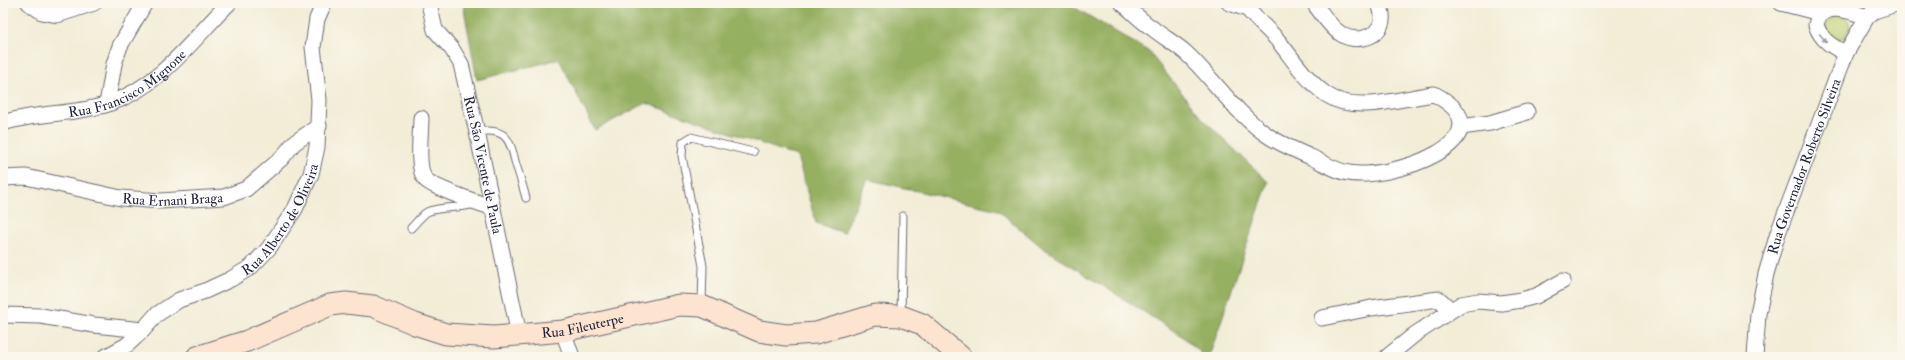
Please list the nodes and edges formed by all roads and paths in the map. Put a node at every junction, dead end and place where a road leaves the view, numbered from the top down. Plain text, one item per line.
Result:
1 (29, 3) edge
2 (94, 3) edge
3 (145, 3) edge
4 (229, 3) edge
5 (324, 3) edge
6 (429, 3) edge
7 (1122, 3) edge
8 (1229, 3) edge
9 (1379, 3) edge
10 (1781, 3) edge
11 (1898, 3) edge
12 (1245, 6) edge
13 (1316, 6) dead end
14 (1820, 13) junction
15 (1867, 18) junction
16 (1846, 53) junction
17 (107, 104) junction
18 (1527, 112) dead end
19 (421, 118) dead end
20 (3, 123) edge
21 (319, 126) junction
22 (1461, 127) junction
23 (477, 132) junction
24 (754, 152) dead end
25 (3, 178) edge
26 (526, 198) dead end
27 (478, 203) junction
28 (493, 208) junction
29 (903, 216) dead end
30 (411, 228) dead end
31 (1563, 281) dead end
32 (702, 306) junction
33 (1451, 310) junction
34 (3, 315) edge
35 (901, 316) junction
36 (1322, 318) dead end
37 (143, 330) junction
38 (563, 331) junction
39 (519, 335) junction
40 (217, 354) edge
41 (105, 357) edge
42 (197, 357) edge
43 (572, 357) edge
44 (960, 357) edge
45 (1386, 357) edge
46 (1755, 357) edge

1 - 2 street
3 - 17 street
4 - 17 street, Rua Francisco Mignone
5 - 21 street, Rua Alberto de Oliveira
6 - 23 street, Rua São Vicente de Paula
7 - 22 street
8 - 12 street
9 - 13 street
10 - 14 street
11 - 15 street, Rua Governador Roberto Silveira
12 - 22 street
14 - 15 street
14 -> 16 street
15 - 16 street, Rua Governador Roberto Silveira
16 - 46 street, Rua Governador Roberto Silveira
17 - 20 street, Rua Francisco Mignone
18 - 22 street
19 - 27 street
21 - 25 street, Rua Ernani Braga
21 - 37 street, Rua Alberto de Oliveira
23 - 26 lane
23 - 28 street, Rua São Vicente de Paula
24 - 32 lane
27 - 28 street
27 - 30 lane
28 - 39 street, Rua São Vicente de Paula
29 - 35 lane
31 - 33 street
32 - 35 main road, Rua Fileuterpe
32 - 38 main road, Rua Fileuterpe
33 - 36 street
33 - 45 street
34 - 37 street
35 - 44 main road, Rua Fileuterpe
37 - 41 street, Rua Alberto de Oliveira
38 - 39 main road, Rua Fileuterpe
38 - 43 street
39 - 40 main road, Rua Fileuterpe
40 - 42 main road, Rua Fileuterpe

